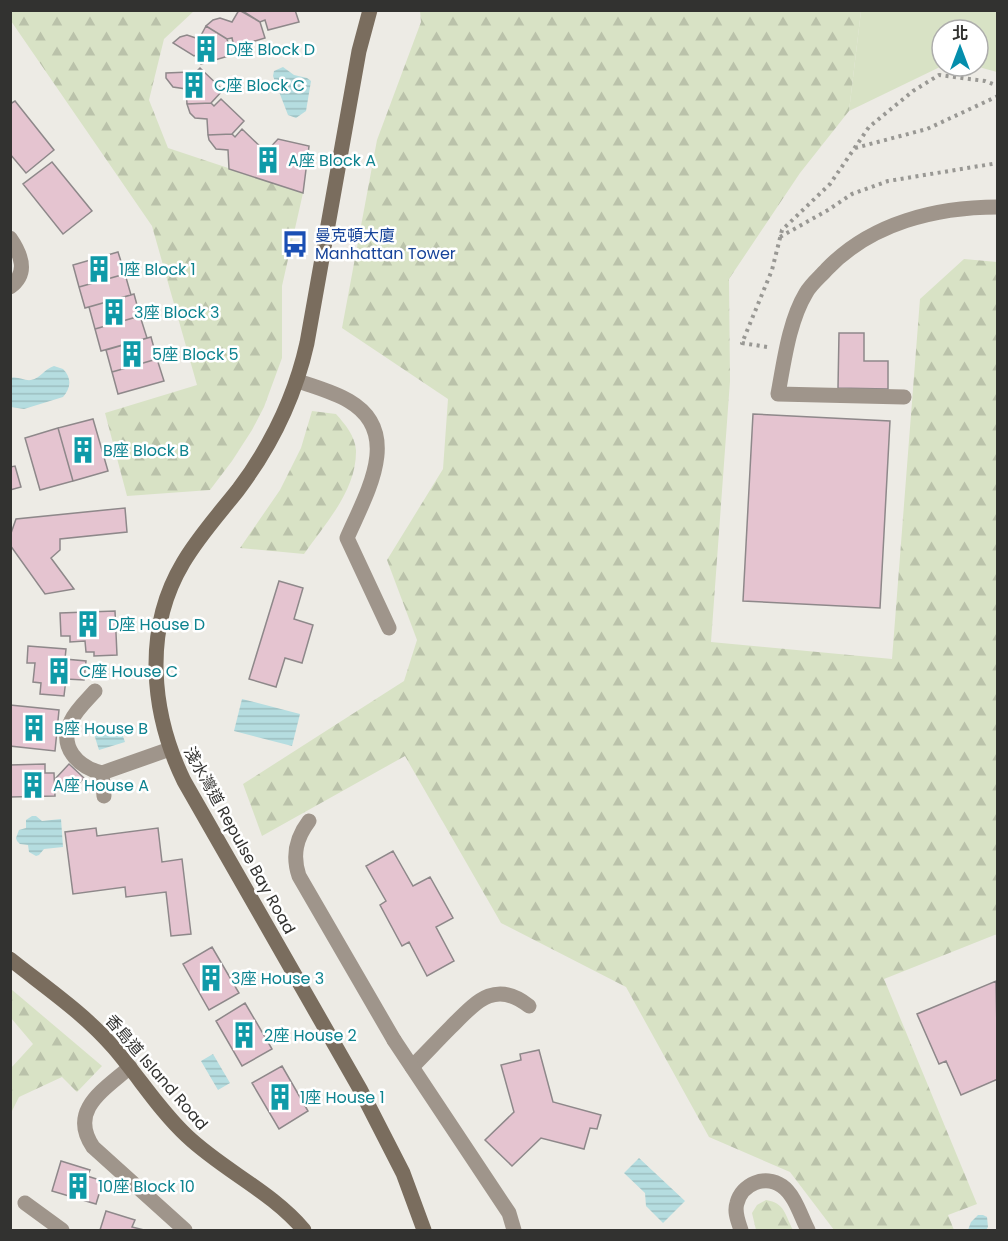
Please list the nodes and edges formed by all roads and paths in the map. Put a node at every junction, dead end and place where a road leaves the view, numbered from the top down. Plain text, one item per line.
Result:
1 (370, 10) edge
2 (998, 86) edge
3 (998, 96) edge
4 (855, 148) junction
5 (998, 163) edge
6 (998, 207) edge
7 (780, 237) junction
8 (10, 238) edge
9 (10, 287) edge
10 (786, 350) junction
11 (298, 381) junction
12 (904, 397) dead end
13 (389, 628) dead end
14 (95, 691) dead end
15 (170, 749) junction
16 (102, 773) junction
17 (104, 796) dead end
18 (309, 821) dead end
19 (10, 959) edge
20 (529, 1006) dead end
21 (130, 1067) junction
22 (412, 1067) junction
23 (25, 1203) dead end
24 (62, 1230) edge
25 (185, 1230) edge
26 (304, 1230) edge
27 (424, 1230) edge
28 (514, 1230) edge
29 (741, 1230) edge
30 (808, 1230) edge

1 - 11 main road, 淺水灣道 Repulse Bay Road
2 - 4 path
3 - 4 path
4 - 7 path
5 - 7 path
6 - 10 street
7 - 10 path
8 - 9 street
10 - 12 street
11 - 13 street
11 - 15 main road, 淺水灣道 Repulse Bay Road
14 - 16 street
15 - 16 street
15 - 27 main road, 淺水灣道 Repulse Bay Road
16 - 17 street
18 - 22 street
19 - 21 main road, 香島道 Island Road
20 - 22 street
21 - 25 street
21 - 26 main road, 香島道 Island Road
22 - 28 street
23 - 24 street
29 - 30 street

